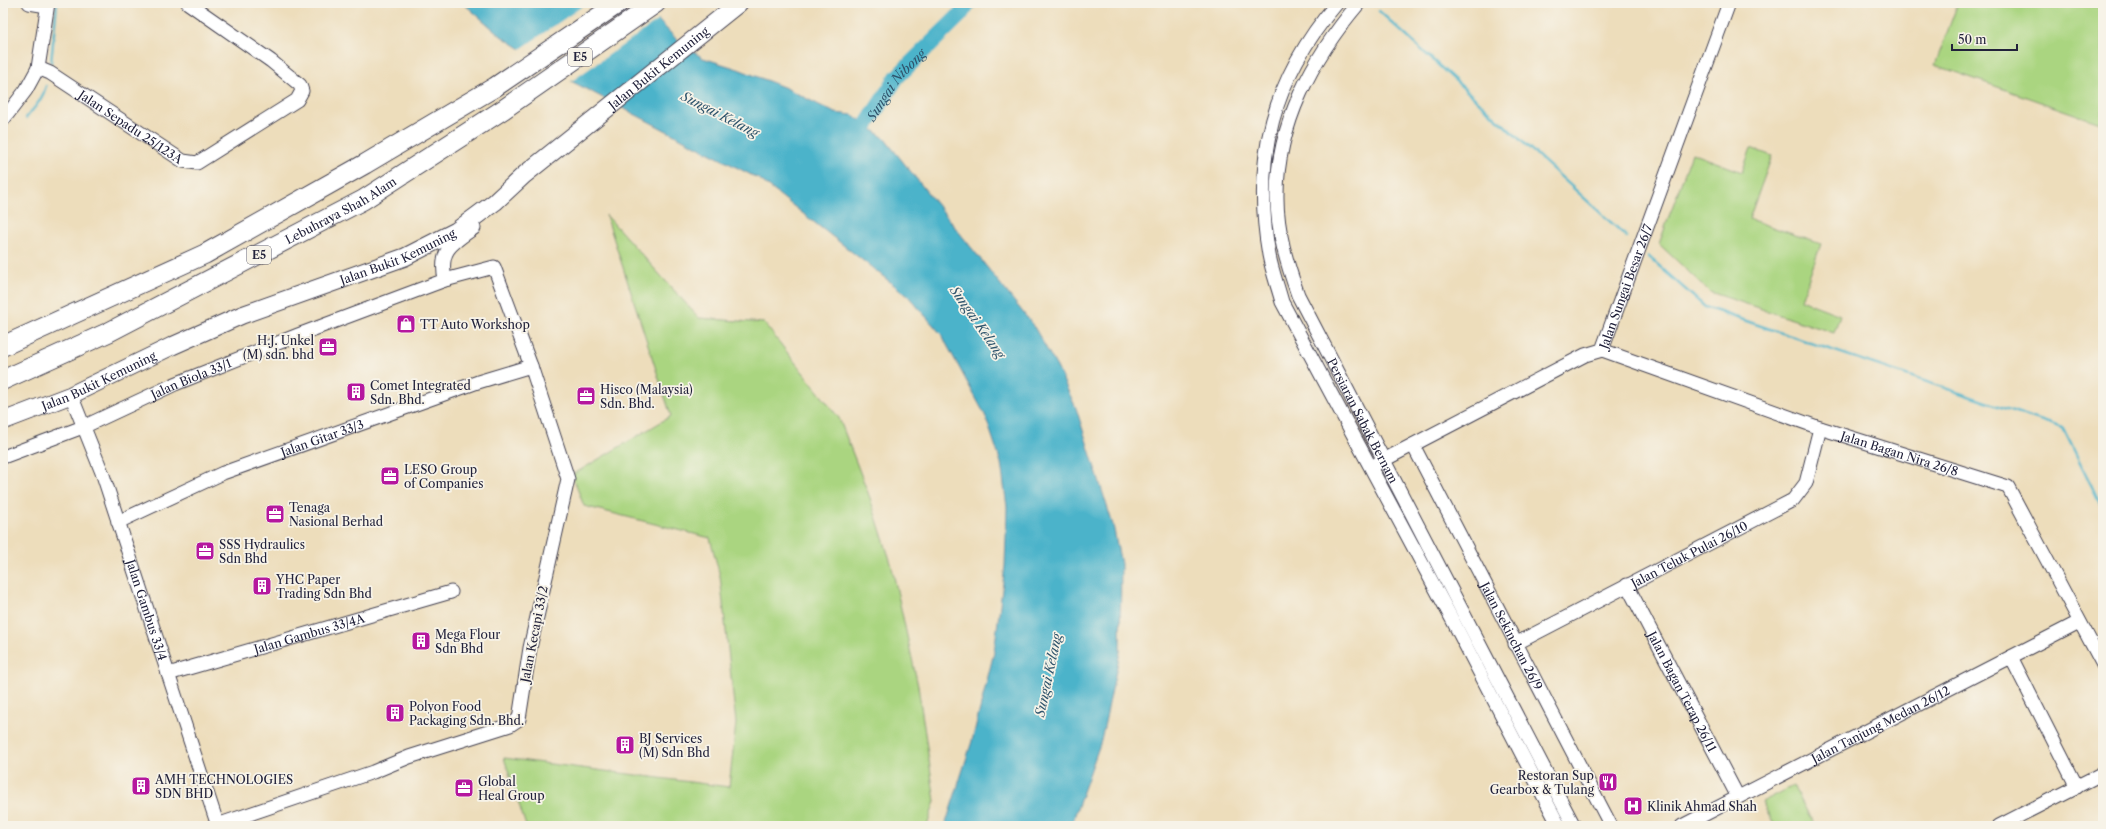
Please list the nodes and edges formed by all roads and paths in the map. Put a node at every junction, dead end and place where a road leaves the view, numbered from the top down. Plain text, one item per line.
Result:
1 (29, 3) edge
2 (188, 3) edge
3 (619, 3) edge
4 (656, 3) edge
5 (739, 3) edge
6 (1337, 3) edge
7 (1359, 3) edge
8 (1729, 3) edge
9 (48, 4) edge
10 (38, 68) junction
11 (3, 120) edge
12 (495, 202) junction
13 (494, 267) joint
14 (445, 280) junction
15 (3, 346) edge
16 (1602, 350) junction
17 (531, 366) junction
18 (3, 380) edge
19 (71, 395) junction
20 (3, 422) edge
21 (83, 427) junction
22 (1820, 428) junction
23 (1414, 445) junction
24 (3, 456) edge
25 (1385, 460) junction
26 (1371, 466) junction
27 (118, 522) junction
28 (1627, 586) junction
29 (451, 592) dead end
30 (2080, 622) junction
31 (1515, 644) junction
32 (2011, 658) junction
33 (2103, 665) edge
34 (168, 674) junction
35 (2103, 773) edge
36 (2076, 787) junction
37 (1738, 797) junction
38 (218, 825) edge
39 (1559, 826) edge
40 (1574, 826) edge
41 (1611, 826) edge
42 (1682, 826) edge
43 (2000, 826) edge

1 - 9 street
2 - 10 street, Jalan Sepadu 25/123A
3 - 15 highway, E5
4 - 18 highway, Lebuhraya Shah Alam / E5
5 - 12 main road, Jalan Bukit Kemuning
6 - 26 street, Persiaran Sabak Bernam
7 - 25 street, Persiaran Sabak Bernam
8 - 16 street, Jalan Sungai Besar 26/7
9 - 10 street
10 - 11 street
12 - 14 street
12 - 19 main road, Jalan Bukit Kemuning
13 - 14 street, Jalan Biola 33/1
13 - 17 street, Jalan Kecapi 33/2
14 - 21 street, Jalan Biola 33/1
16 - 22 street, Jalan Bagan Nira 26/8
16 - 23 street, Jalan Sungai Besar 26/7
17 - 27 street, Jalan Gitar 33/3
17 - 38 street, Jalan Kecapi 33/2
19 - 20 main road, Jalan Bukit Kemuning
19 - 21 street, Jalan Gambus 33/4
21 - 24 street, Jalan Biola 33/1
21 - 27 street, Jalan Gambus 33/4
22 - 28 street, Jalan Teluk Pulai 26/10
22 - 30 street, Jalan Bagan Nira 26/8
23 - 25 street, Jalan Sungai Besar 26/7
23 - 31 street, Jalan Sekinchan 26/9
25 - 26 street, Jalan Sungai Besar 26/7
25 - 40 street, Persiaran Sabak Bernam
26 - 39 street, Persiaran Sabak Bernam
27 - 34 street, Jalan Gambus 33/4
28 - 31 street, Jalan Teluk Pulai 26/10
28 - 37 street, Jalan Bagan Terap 26/11
29 - 34 street, Jalan Gambus 33/4A
30 - 32 street, Jalan Tanjung Medan 26/12
30 - 33 street, Jalan Bagan Nira 26/8
31 - 41 street, Jalan Sekinchan 26/9
32 - 36 street
32 - 37 street, Jalan Tanjung Medan 26/12
34 - 38 street, Jalan Gambus 33/4
35 - 36 street
36 - 43 street
37 - 42 street, Jalan Tanjung Medan 26/12

